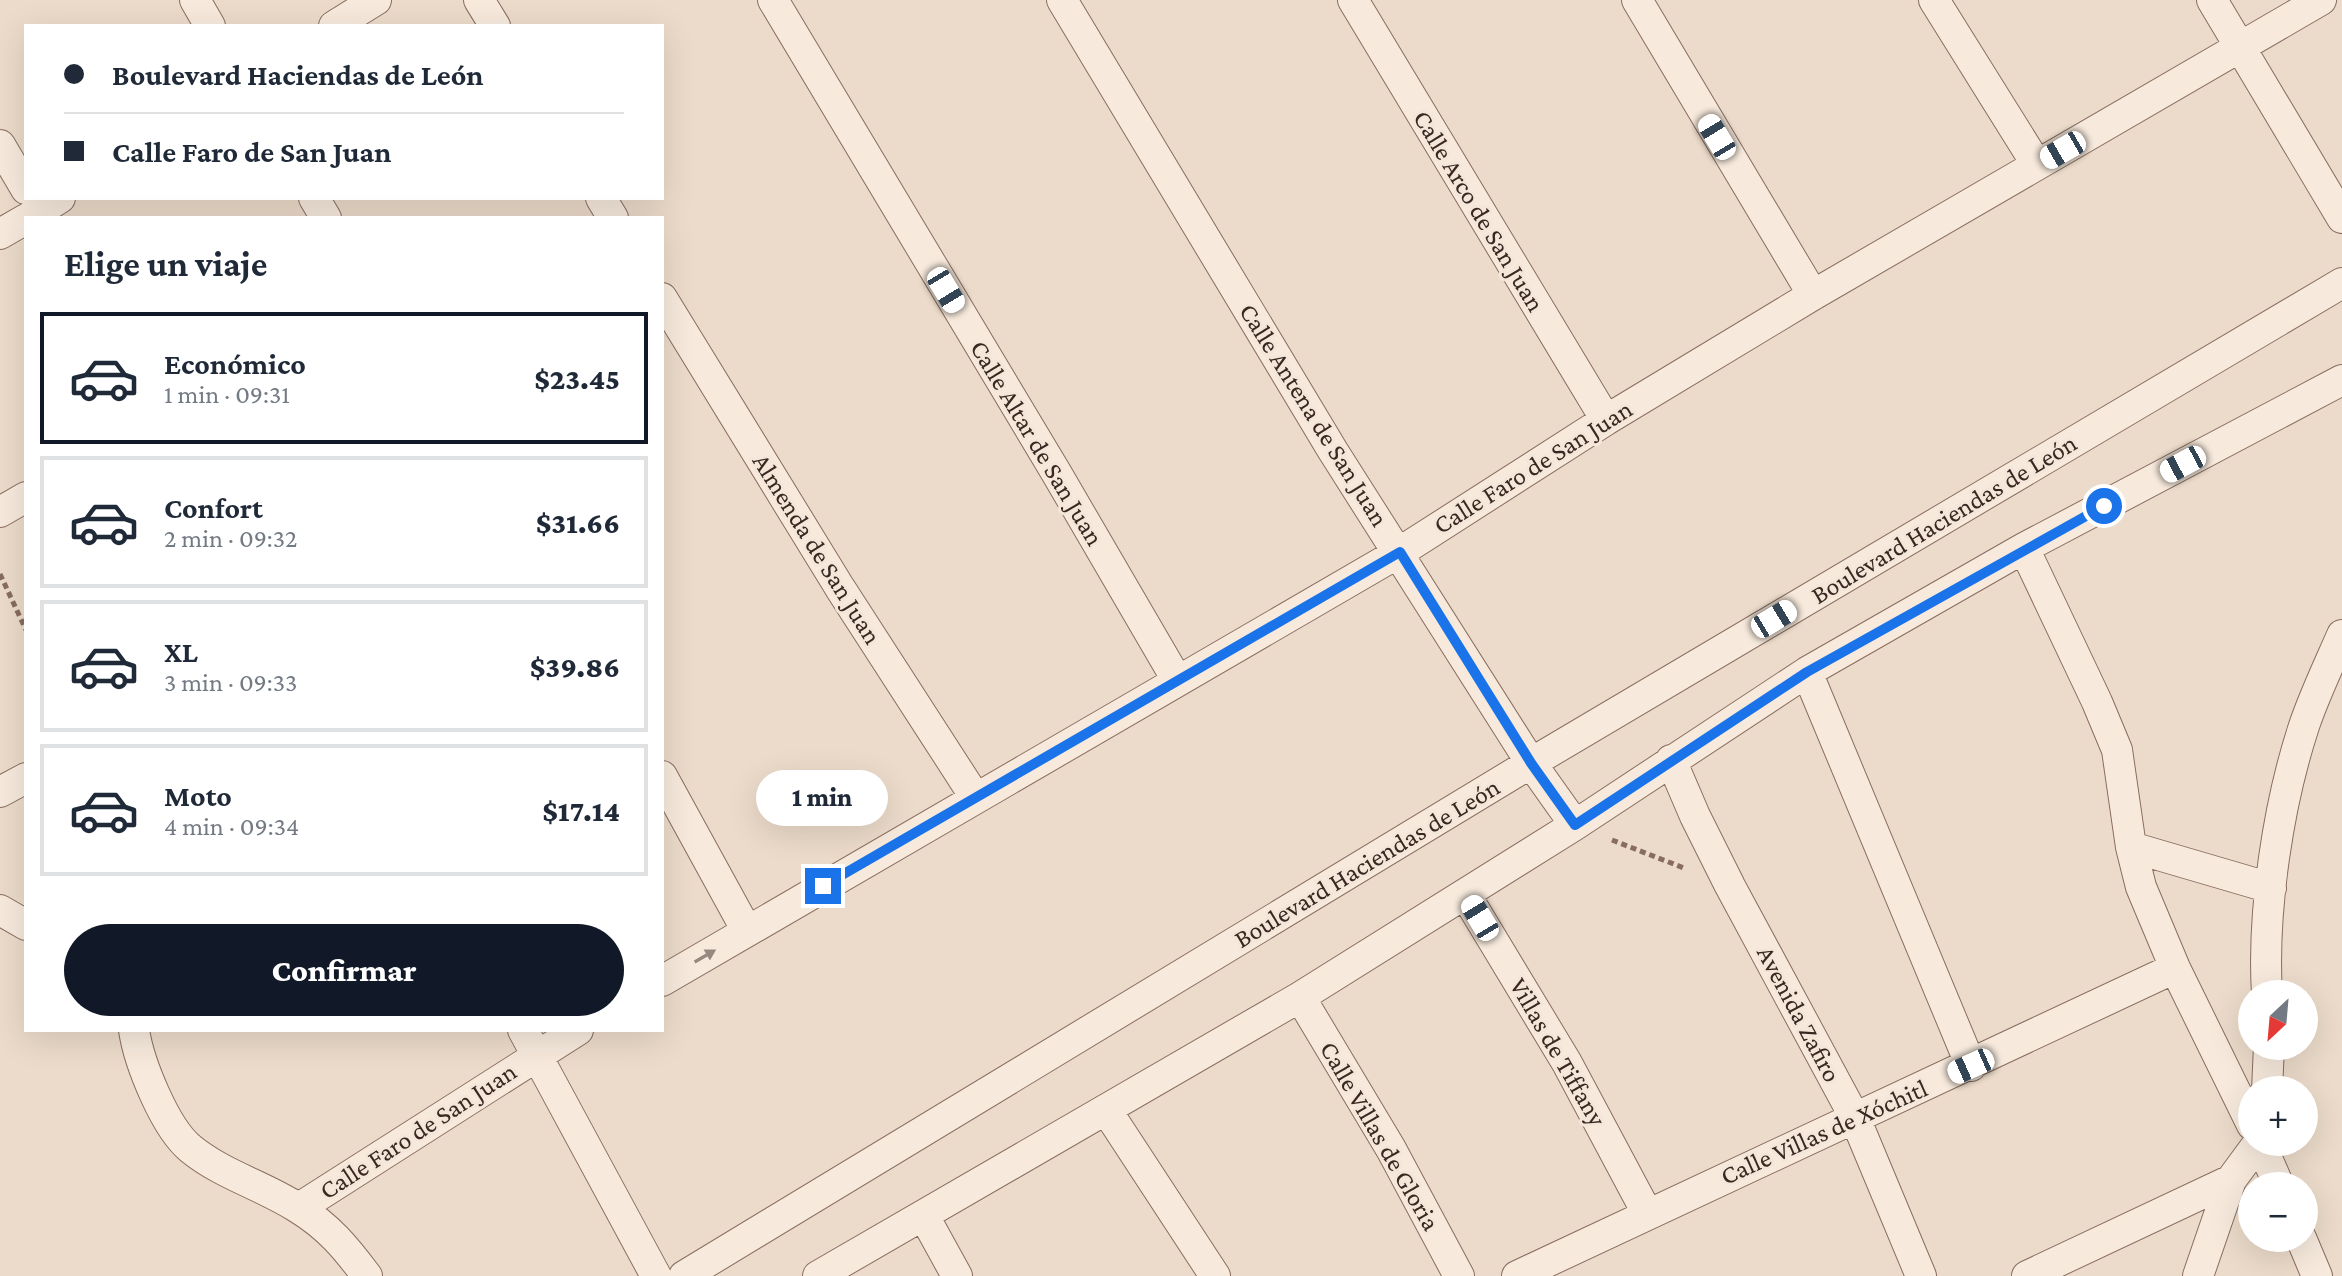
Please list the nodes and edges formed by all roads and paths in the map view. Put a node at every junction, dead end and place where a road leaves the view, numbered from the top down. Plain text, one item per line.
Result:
1 (195, 0) edge
2 (376, 0) edge
3 (479, 0) edge
4 (773, 0) edge
5 (1062, 0) edge
6 (1353, 0) edge
7 (1637, 0) edge
8 (1934, 0) edge
9 (2212, 0) edge
10 (2321, 0) edge
11 (209, 24) edge
12 (337, 24) edge
13 (494, 24) edge
14 (2239, 46) junction
15 (0, 145) edge
16 (2037, 165) junction
17 (24, 186) edge
18 (36, 207) edge
19 (2342, 218) edge
20 (0, 234) edge
21 (2342, 283) edge
22 (1813, 295) junction
23 (664, 301) edge
24 (2342, 380) edge
25 (1606, 420) junction
26 (24, 498) edge
27 (0, 512) edge
28 (2024, 548) junction
29 (1400, 552) junction
30 (0, 574) edge
31 (24, 626) edge
32 (2342, 635) edge
33 (1807, 672) junction
34 (1177, 680) junction
35 (1671, 760) junction
36 (1531, 763) junction
37 (24, 779) edge
38 (664, 780) edge
39 (0, 792) edge
40 (975, 797) junction
41 (1575, 825) junction
42 (2131, 847) junction
43 (1730, 886) junction
44 (2271, 888) junction
45 (1465, 894) junction
46 (0, 910) edge
47 (24, 924) edge
48 (747, 931) junction
49 (2175, 968) junction
50 (664, 980) edge
51 (2266, 980) edge
52 (1300, 997) junction
53 (134, 1032) edge
54 (570, 1032) edge
55 (530, 1042) edge
56 (1971, 1066) junction
57 (2238, 1096) edge
58 (1107, 1111) junction
59 (1855, 1118) junction
60 (2249, 1156) edge
61 (2231, 1180) junction
62 (299, 1208) junction
63 (1647, 1213) junction
64 (924, 1216) junction
65 (2307, 1252) edge
66 (367, 1276) edge
67 (656, 1276) edge
68 (684, 1276) edge
69 (818, 1276) edge
70 (957, 1276) edge
71 (1215, 1276) edge
72 (1459, 1276) edge
73 (1517, 1276) edge
74 (1921, 1276) edge
75 (2027, 1276) edge
76 (2198, 1276) edge
77 (2317, 1276) edge

1 - 11 street
2 - 12 street
3 - 13 street
4 - 34 street, Calle Altar de San Juan
5 - 29 street, Calle Antena de San Juan
6 - 25 street, Calle Arco de San Juan
7 - 22 street
8 - 16 street
9 - 14 street
10 - 14 street, Calle Faro de San Juan
14 - 16 street, Calle Faro de San Juan
14 - 19 street
15 - 17 street
16 - 22 street, Calle Faro de San Juan
18 - 20 street
21 - 36 street, Boulevard Haciendas de León
22 - 25 street, Calle Faro de San Juan
23 - 40 street, Almenda de San Juan
24 - 28 street
25 - 29 street, Calle Faro de San Juan
26 - 27 street
28 - 33 street
28 - 42 street
29 - 34 street, Calle Faro de San Juan
29 - 36 street, Calle Antena de San Juan
30 - 31 path
32 - 44 street
33 - 35 street
33 - 56 street
34 - 40 street, Calle Faro de San Juan
35 - 41 street
35 - 43 street, Avenida Zafiro
36 - 41 street, Calle Antena de San Juan
36 - 68 street, Boulevard Haciendas de León
37 - 39 street
38 - 48 street
40 - 48 street, Calle Faro de San Juan
41 - 43 path
41 - 45 street
42 - 44 street
42 - 49 street
43 - 59 street, Avenida Zafiro
44 - 51 street
45 - 52 street
45 - 63 street, Villas de Tiffany
46 - 47 street
50 -> 48 street, Calle Faro de San Juan
49 - 56 street, Calle Villas de Xóchitl
49 - 57 street
52 - 58 street
52 - 72 street, Calle Villas de Gloria
53 - 62 street
54 - 55 street, Calle Faro de San Juan
55 - 62 street, Calle Faro de San Juan
55 - 67 street
56 - 59 street, Calle Villas de Xóchitl
58 - 64 street
58 - 71 street
59 - 63 street, Calle Villas de Xóchitl
59 - 74 street, Avenida Zafiro
60 - 61 street
61 - 75 street
61 - 76 street
62 - 66 street
63 - 73 street, Calle Villas de Xóchitl
64 - 69 street
64 - 70 street
65 - 77 street

